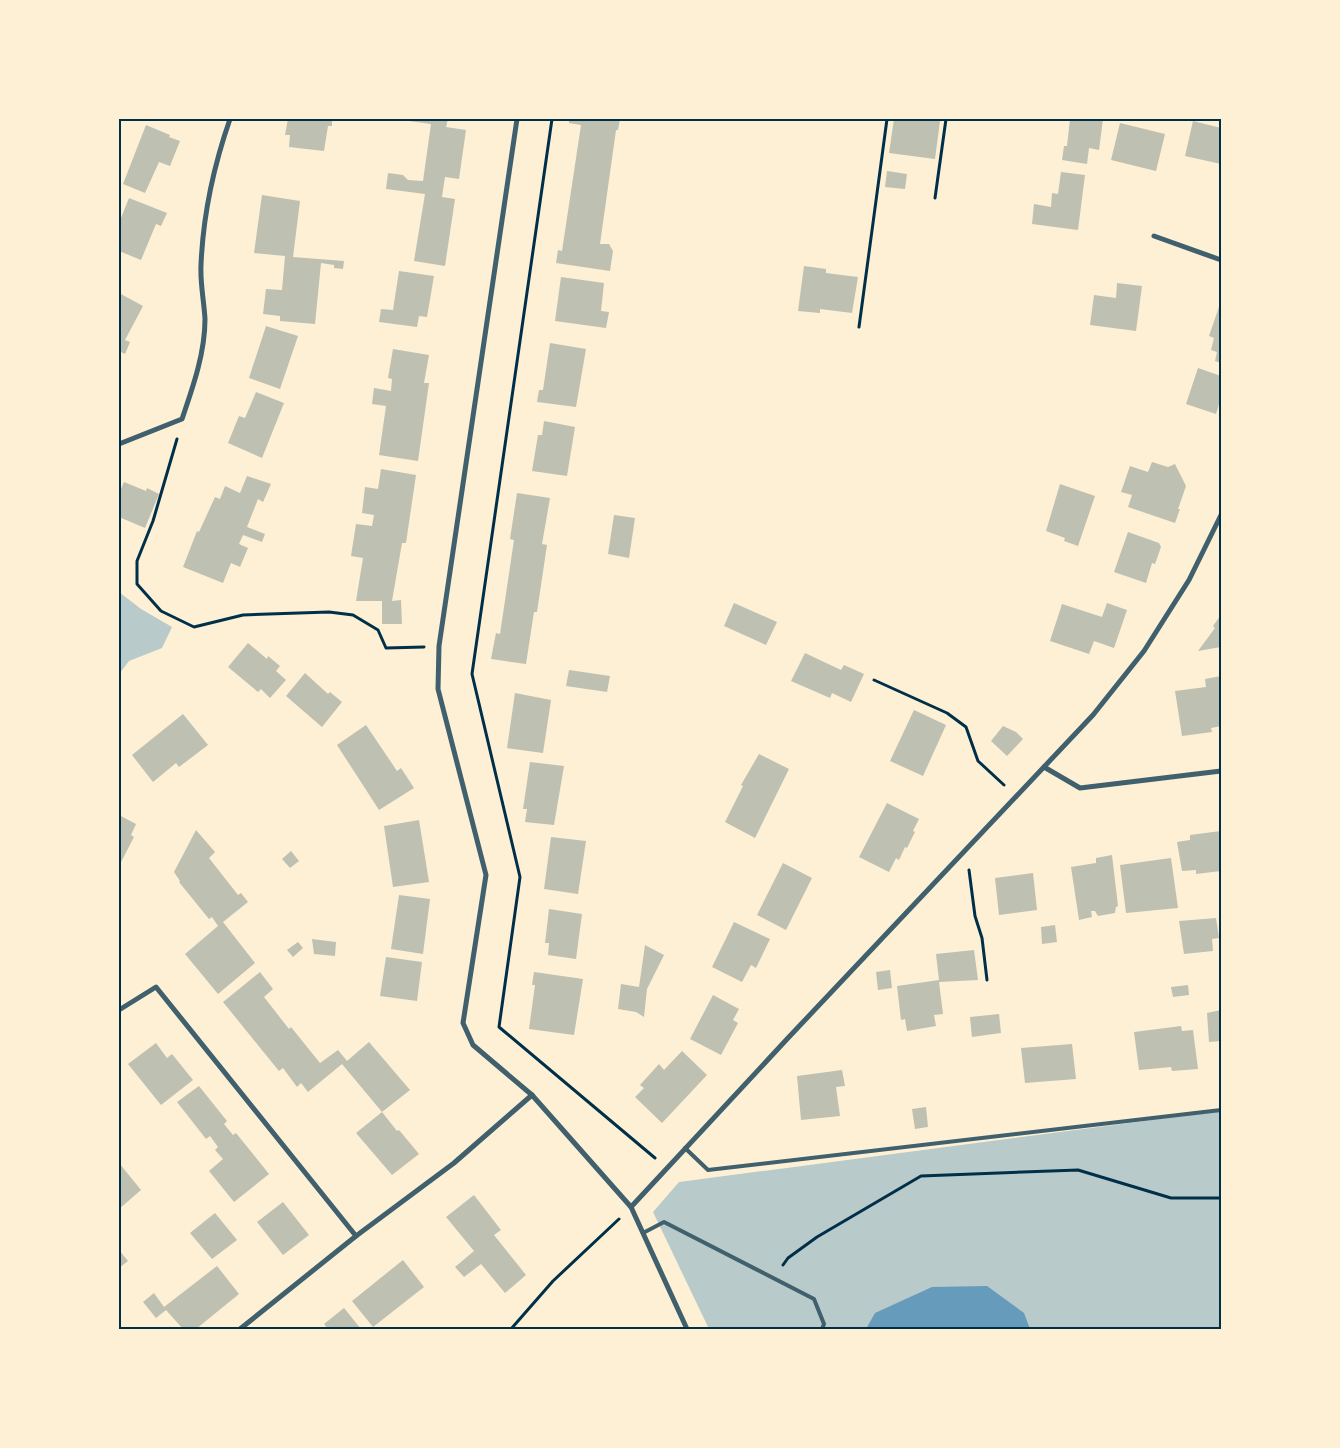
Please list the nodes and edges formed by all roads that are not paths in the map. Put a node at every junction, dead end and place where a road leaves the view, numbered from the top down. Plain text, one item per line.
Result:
1 (230, 119) edge
2 (517, 119) edge
3 (1154, 236) dead end
4 (1221, 260) edge
5 (119, 444) edge
6 (1221, 515) edge
7 (1044, 767) junction
8 (1221, 771) edge
9 (119, 1010) edge
10 (532, 1095) junction
11 (1221, 1110) edge
12 (685, 1148) junction
13 (631, 1207) junction
14 (643, 1233) junction
15 (356, 1236) junction
16 (240, 1329) edge
17 (688, 1329) edge
18 (822, 1329) edge

1 - 5 street
2 - 10 street
3 - 4 street
6 - 7 street
7 - 8 street
7 - 12 street
9 - 15 street
10 - 13 street
10 - 15 street
11 - 12 lane
12 - 13 street
13 - 14 street
14 - 17 street
14 - 18 lane
15 - 16 street

